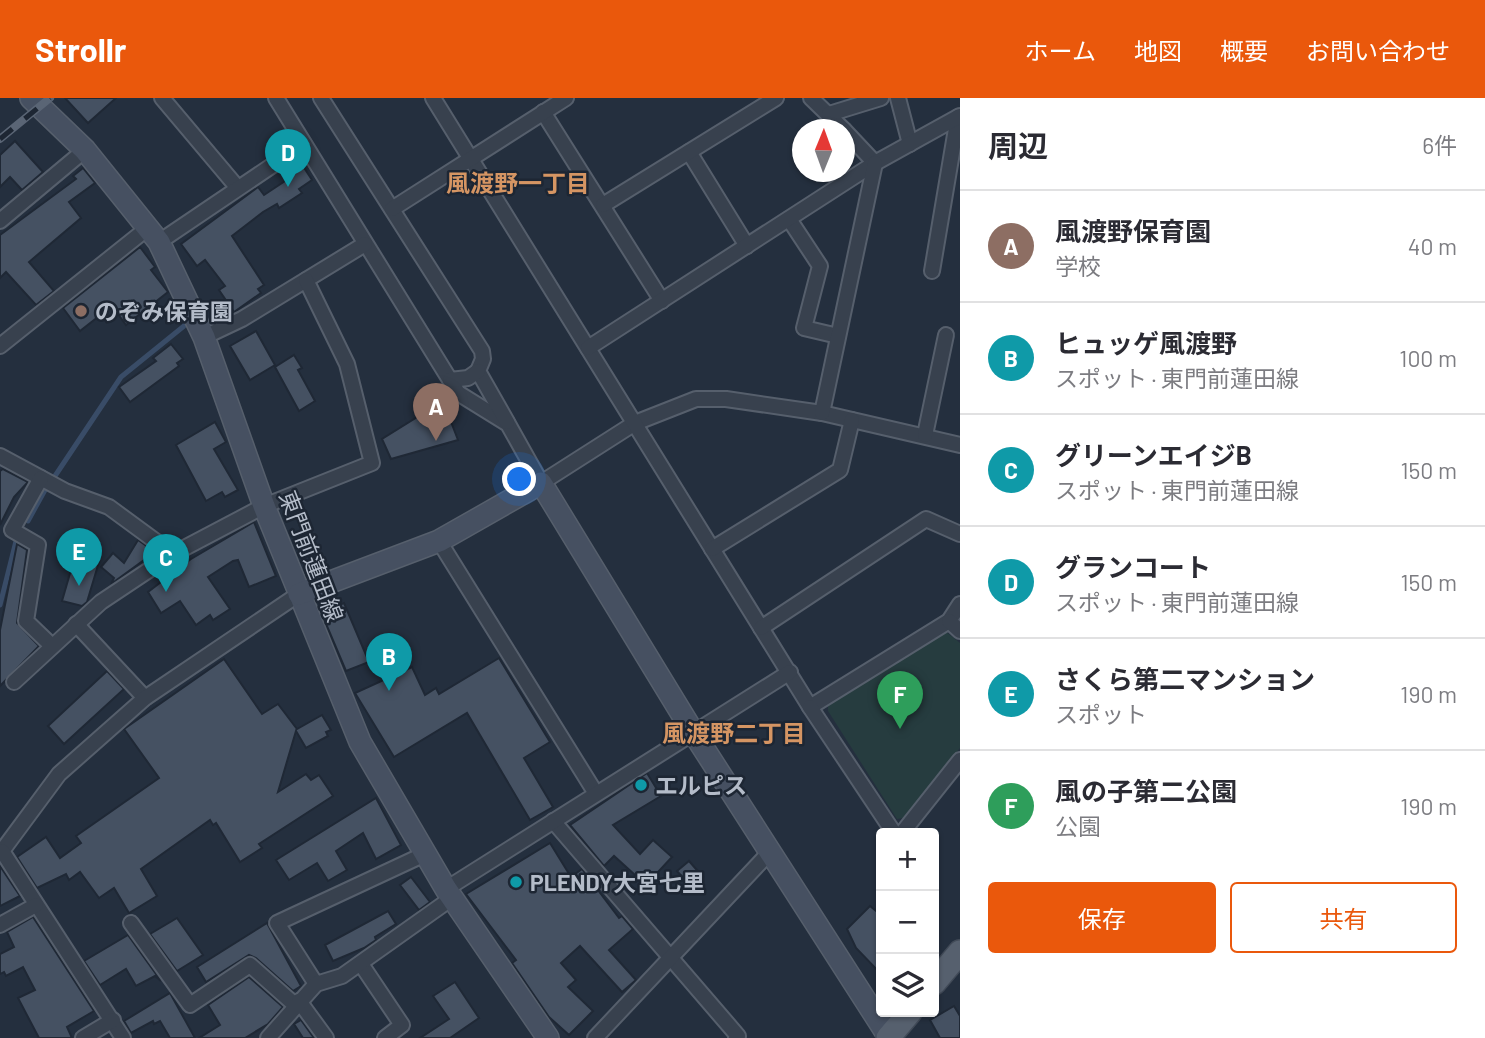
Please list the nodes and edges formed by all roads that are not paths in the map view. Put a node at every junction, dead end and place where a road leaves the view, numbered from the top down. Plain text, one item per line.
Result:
1 (32, 98) edge
2 (162, 98) edge
3 (276, 98) edge
4 (321, 98) edge
5 (433, 98) edge
6 (566, 98) edge
7 (776, 98) edge
8 (811, 98) edge
9 (881, 98) edge
10 (898, 98) edge
11 (543, 112) junction
12 (829, 114) junction
13 (959, 117) edge
14 (834, 119) edge
15 (855, 142) edge
16 (304, 144) junction
17 (910, 144) junction
18 (85, 150) junction
19 (690, 152) junction
20 (471, 159) junction
21 (875, 163) junction
22 (237, 187) junction
23 (603, 205) junction
24 (392, 209) junction
25 (789, 219) junction
26 (0, 221) edge
27 (154, 234) junction
28 (365, 244) junction
29 (747, 246) junction
30 (932, 271) dead end
31 (306, 280) junction
32 (662, 301) junction
33 (946, 335) dead end
34 (838, 336) junction
35 (204, 337) junction
36 (0, 346) edge
37 (587, 348) junction
38 (478, 371) junction
39 (450, 380) junction
40 (821, 413) junction
41 (852, 419) junction
42 (635, 423) junction
43 (508, 424) junction
44 (925, 435) junction
45 (960, 445) edge
46 (0, 456) edge
47 (41, 478) junction
48 (541, 483) junction
49 (264, 506) junction
50 (960, 534) edge
51 (439, 541) junction
52 (712, 548) junction
53 (173, 554) junction
54 (299, 593) junction
55 (960, 604) edge
56 (76, 624) junction
57 (955, 626) edge
58 (761, 628) junction
59 (52, 646) junction
60 (790, 672) junction
61 (14, 682) dead end
62 (145, 698) junction
63 (810, 707) junction
64 (694, 732) junction
65 (960, 761) edge
66 (595, 792) junction
67 (553, 821) junction
68 (891, 828) edge
69 (906, 828) edge
70 (1, 851) edge
71 (769, 853) junction
72 (425, 854) junction
73 (449, 893) junction
74 (36, 905) junction
75 (131, 923) dead end
76 (0, 925) edge
77 (960, 951) edge
78 (670, 956) junction
79 (360, 964) junction
80 (939, 977) edge
81 (316, 984) junction
82 (297, 1003) junction
83 (906, 1017) edge
84 (113, 1020) junction
85 (889, 1037) edge
86 (83, 1038) edge
87 (123, 1038) edge
88 (268, 1038) edge
89 (327, 1038) edge
90 (384, 1038) edge
91 (548, 1038) edge
92 (595, 1038) edge
93 (736, 1038) edge

1 - 18 main road, 東門前蓮田線
2 - 22 street
3 - 16 street
4 - 24 street
5 - 20 street
6 - 11 street
7 - 19 street
8 - 12 street
9 - 12 street
10 - 17 street
11 - 20 street
11 - 23 street
12 - 14 street
13 - 17 street
13 - 30 street
15 - 21 street
16 - 22 street
16 - 28 street
17 - 21 street
18 - 26 street
18 - 27 main road, 東門前蓮田線
19 - 23 street
19 - 29 street
20 - 24 street
20 - 37 street
21 - 25 street
21 - 34 street
22 - 27 street
23 - 32 street
24 - 38 street
25 - 29 street
25 - 34 street
27 - 35 main road, 東門前蓮田線
27 - 36 street
28 - 31 street
28 - 39 street
29 - 32 street
31 - 35 street
31 - 49 street
32 - 37 street
33 - 44 street
34 - 40 street
35 - 49 main road, 東門前蓮田線
37 - 42 street
38 - 39 street
38 - 43 street
39 - 43 street
40 - 41 street
40 - 42 street
41 - 44 street
41 - 52 street
42 - 48 street
42 - 52 street
43 - 48 street
44 - 45 street
46 - 47 street
47 - 53 street
47 - 59 street
48 - 51 main road
48 - 64 main road
49 - 53 street
49 - 54 main road, 東門前蓮田線
50 - 58 street
51 - 54 main road
51 - 66 street
52 - 58 street
53 - 56 street
54 - 62 street
54 - 72 main road, 東門前蓮田線
55 - 57 street
56 - 59 street
56 - 62 street
57 - 63 street
58 - 60 street
59 - 61 street
60 - 63 street
60 - 64 street
62 - 70 street
63 - 68 street
64 - 66 street
64 - 71 main road
65 - 69 street
66 - 67 street
67 - 73 street
67 - 78 street
70 - 74 street
71 - 78 street
71 - 85 main road
72 - 73 main road, 東門前蓮田線
72 - 81 street
73 - 79 street
73 - 91 main road, 東門前蓮田線
74 - 76 street
74 - 84 street
75 - 82 street
77 - 80 main road
78 - 92 street
78 - 93 street
79 - 81 street
79 - 90 street
81 - 82 street
82 - 88 street
82 - 89 street
83 - 85 main road
84 - 86 street
84 - 87 street

